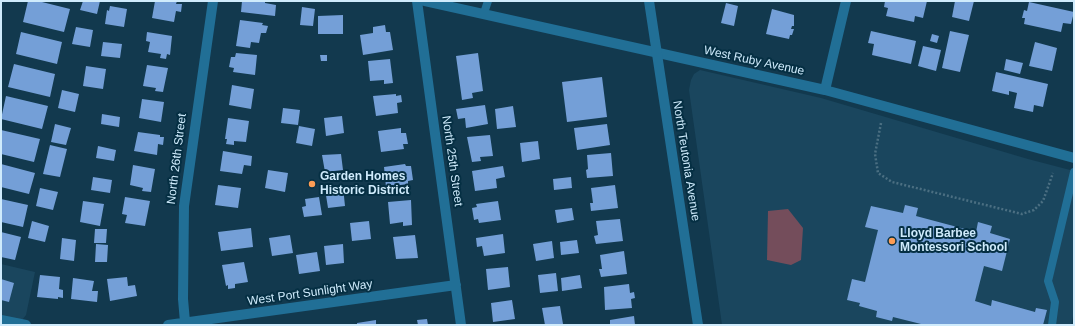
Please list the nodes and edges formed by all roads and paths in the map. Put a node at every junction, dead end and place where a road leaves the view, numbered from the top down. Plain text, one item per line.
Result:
1 (213, 1) edge
2 (418, 1) edge
3 (425, 1) edge
4 (488, 1) edge
5 (649, 1) edge
6 (846, 1) edge
7 (484, 13) junction
8 (656, 52) junction
9 (825, 90) junction
10 (881, 123) dead end
11 (1074, 158) edge
12 (1074, 172) edge
13 (1053, 173) dead end
14 (456, 285) junction
15 (1, 320) edge
16 (250, 320) edge
17 (185, 322) junction
18 (21, 325) edge
19 (168, 325) edge
20 (461, 325) edge
21 (698, 325) edge
22 (1052, 325) edge

1 - 17 street, North 26th Street
2 - 14 street, North 25th Street
3 - 7 street, West Ruby Avenue
4 - 7 lane
5 - 8 street, North Teutonia Avenue
6 - 9 street
7 - 8 street, West Ruby Avenue
8 - 9 street, West Ruby Avenue
8 - 21 street, North Teutonia Avenue
9 - 11 street, West Ruby Avenue
10 - 13 path
12 - 22 lane
14 - 16 street, West Port Sunlight Way
14 - 20 street, North 25th Street
15 - 18 street
16 - 17 street, West Port Sunlight Way
17 - 19 street, West Port Sunlight Way

